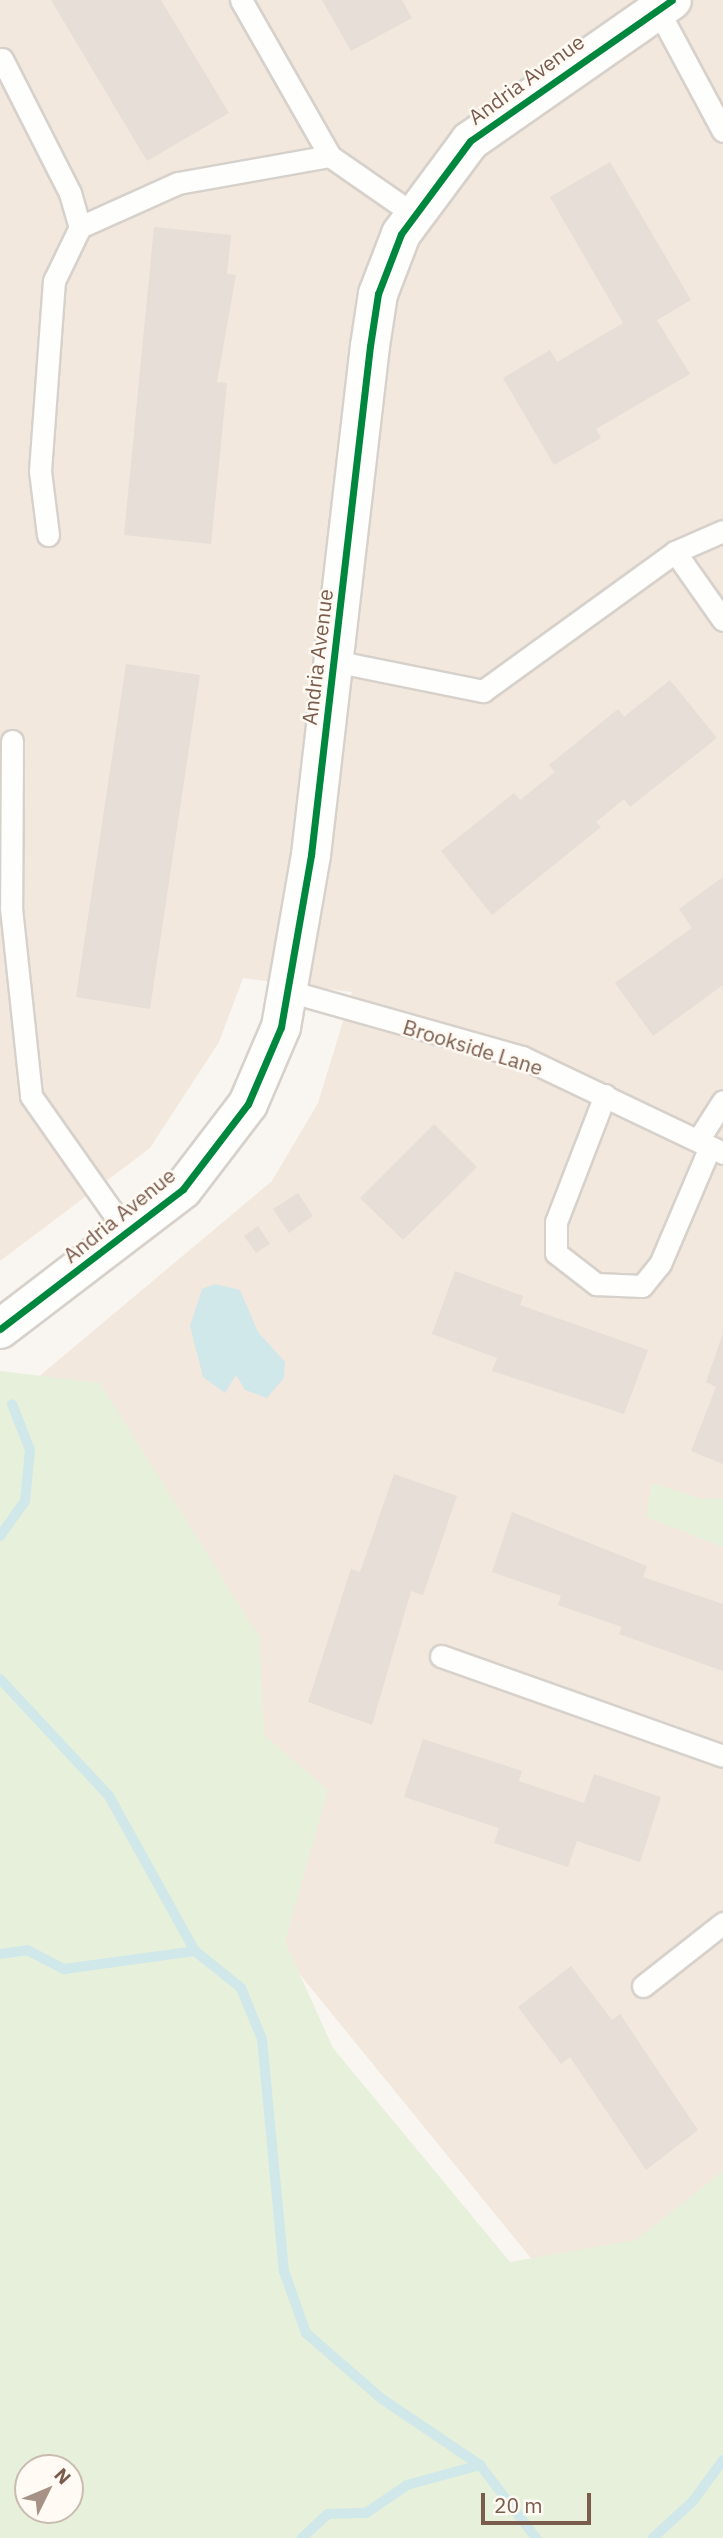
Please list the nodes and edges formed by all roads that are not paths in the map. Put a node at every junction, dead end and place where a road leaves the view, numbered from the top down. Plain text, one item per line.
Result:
1 (241, 0) edge
2 (665, 5) edge
3 (2, 59) edge
4 (723, 131) edge
5 (330, 156) junction
6 (412, 213) junction
7 (80, 227) junction
8 (723, 531) edge
9 (48, 535) dead end
10 (674, 552) junction
11 (723, 620) edge
12 (334, 661) junction
13 (12, 741) dead end
14 (292, 992) junction
15 (605, 1095) junction
16 (723, 1101) edge
17 (710, 1147) edge
18 (128, 1234) junction
19 (0, 1329) edge
20 (440, 1656) dead end
21 (723, 1756) edge
22 (723, 1923) edge
23 (643, 1986) dead end

1 - 5 lane
2 - 4 lane
2 - 6 street, Andria Avenue
3 - 7 lane
5 - 6 lane
5 - 7 lane
6 - 12 street, Andria Avenue
7 - 9 lane
8 - 10 lane
10 - 11 lane
10 - 12 lane
12 - 14 street, Andria Avenue
13 - 18 lane
14 - 15 lane, Brookside Lane
14 - 18 street, Andria Avenue
15 - 17 lane, Brookside Lane
15 - 17 lane
16 - 17 lane
18 - 19 street, Andria Avenue
20 - 21 lane
22 - 23 lane

